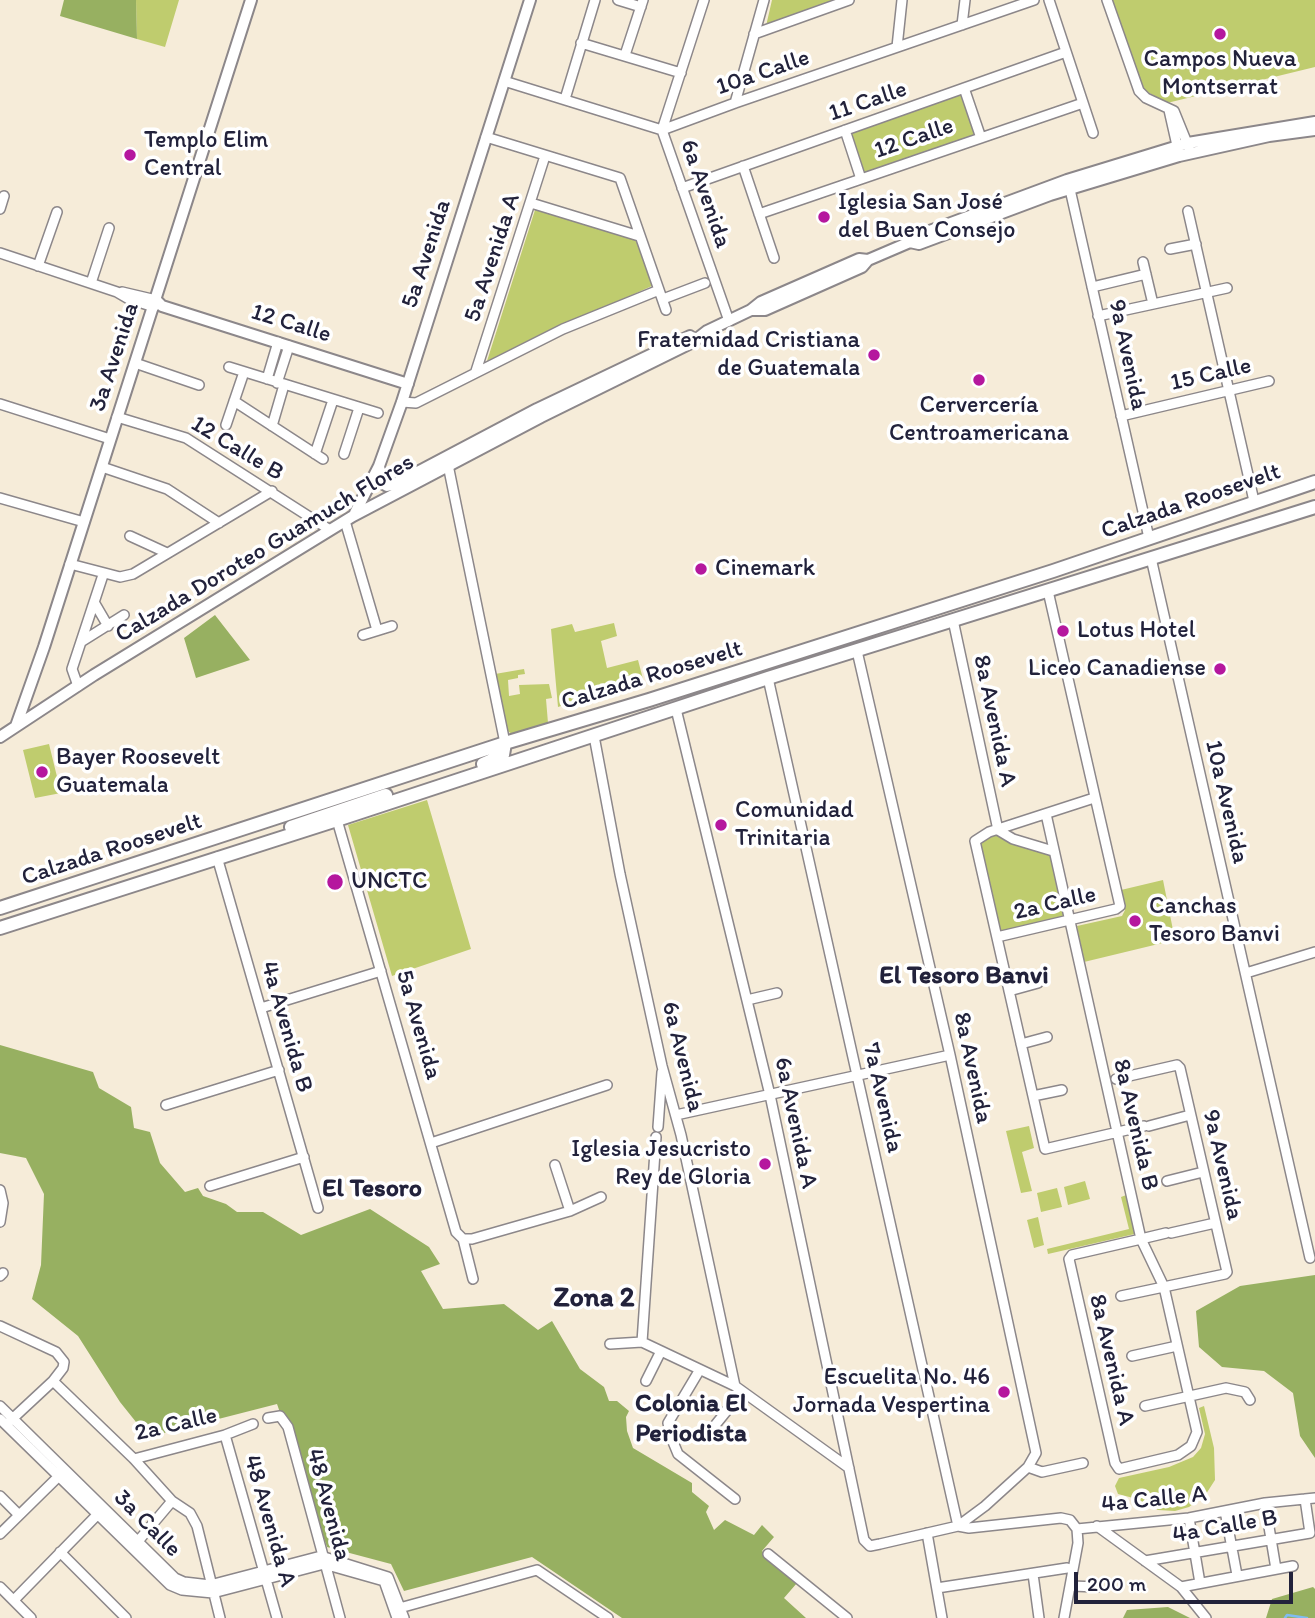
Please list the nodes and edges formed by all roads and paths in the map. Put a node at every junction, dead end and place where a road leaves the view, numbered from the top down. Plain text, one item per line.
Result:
1 (251, 0) edge
2 (530, 0) edge
3 (595, 0) edge
4 (618, 0) edge
5 (704, 0) edge
6 (764, 0) edge
7 (849, 0) edge
8 (902, 0) edge
9 (965, 0) edge
10 (1034, 0) edge
11 (1049, 0) edge
12 (1107, 0) edge
13 (642, 4) edge
14 (962, 25) junction
15 (754, 34) junction
16 (581, 43) junction
17 (897, 47) junction
18 (1066, 52) junction
19 (625, 55) junction
20 (681, 73) junction
21 (504, 81) junction
22 (964, 88) junction
23 (565, 99) junction
24 (736, 103) junction
25 (1083, 103) junction
26 (1315, 122) edge
27 (662, 130) junction
28 (845, 130) junction
29 (1315, 130) edge
30 (1093, 133) dead end
31 (486, 137) junction
32 (981, 138) junction
33 (1184, 150) junction
34 (545, 156) junction
35 (743, 166) junction
36 (861, 179) junction
37 (1069, 185) junction
38 (682, 188) junction
39 (4, 196) dead end
40 (531, 203) junction
41 (0, 209) edge
42 (1188, 211) dead end
43 (57, 212) dead end
44 (759, 214) junction
45 (109, 228) dead end
46 (639, 236) junction
47 (1196, 244) junction
48 (1170, 250) dead end
49 (0, 253) edge
50 (774, 258) dead end
51 (1143, 262) dead end
52 (38, 266) junction
53 (1146, 274) junction
54 (91, 283) junction
55 (705, 283) dead end
56 (1092, 287) junction
57 (1227, 288) dead end
58 (1207, 292) junction
59 (661, 295) junction
60 (157, 304) junction
61 (1153, 304) junction
62 (666, 310) dead end
63 (1098, 316) junction
64 (729, 321) junction
65 (284, 344) junction
66 (135, 363) junction
67 (272, 363) junction
68 (229, 367) dead end
69 (282, 367) junction
70 (476, 371) junction
71 (244, 372) junction
72 (1269, 381) dead end
73 (276, 382) junction
74 (408, 384) junction
75 (199, 385) dead end
76 (1229, 391) junction
77 (333, 400) junction
78 (234, 401) junction
79 (402, 402) junction
80 (0, 404) edge
81 (359, 408) junction
82 (378, 414) dead end
83 (1121, 416) junction
84 (117, 417) junction
85 (226, 425) dead end
86 (272, 426) junction
87 (110, 439) junction
88 (344, 454) dead end
89 (448, 461) junction
90 (379, 466) junction
91 (102, 467) junction
92 (1315, 482) edge
93 (272, 491) junction
94 (0, 498) edge
95 (1254, 502) junction
96 (1315, 507) edge
97 (349, 518) junction
98 (84, 522) junction
99 (219, 523) junction
100 (330, 530) junction
101 (130, 536) dead end
102 (1149, 538) junction
103 (167, 553) junction
104 (1152, 558) junction
105 (70, 564) junction
106 (1053, 571) junction
107 (103, 575) junction
108 (1048, 592) junction
109 (94, 602) junction
110 (946, 604) junction
111 (124, 615) dead end
112 (953, 620) junction
113 (108, 626) junction
114 (392, 626) dead end
115 (377, 630) junction
116 (363, 635) dead end
117 (81, 642) junction
118 (877, 644) junction
119 (857, 651) junction
120 (768, 678) junction
121 (32, 683) junction
122 (78, 686) junction
123 (649, 700) junction
124 (49, 705) junction
125 (676, 709) junction
126 (16, 726) junction
127 (594, 736) junction
128 (0, 737) edge
129 (505, 743) junction
130 (1094, 798) junction
131 (1046, 814) junction
132 (337, 820) junction
133 (998, 830) junction
134 (263, 843) junction
135 (1053, 851) junction
136 (217, 857) junction
137 (31, 899) junction
138 (0, 908) edge
139 (34, 917) junction
140 (1069, 919) junction
141 (0, 928) edge
142 (997, 937) junction
143 (1315, 952) edge
144 (381, 971) junction
145 (1245, 972) junction
146 (1038, 983) dead end
147 (1009, 991) junction
148 (777, 993) dead end
149 (747, 1000) junction
150 (261, 1008) junction
151 (1046, 1037) dead end
152 (1021, 1044) junction
153 (950, 1055) junction
154 (662, 1066) junction
155 (279, 1070) junction
156 (857, 1076) junction
157 (1116, 1079) dead end
158 (607, 1085) dead end
159 (1062, 1090) dead end
160 (770, 1095) junction
161 (1032, 1096) junction
162 (166, 1105) dead end
163 (676, 1115) junction
164 (1190, 1115) junction
165 (1117, 1133) junction
166 (431, 1143) junction
167 (303, 1157) junction
168 (555, 1165) dead end
169 (1203, 1172) junction
170 (1167, 1181) dead end
171 (210, 1186) dead end
172 (2, 1193) edge
173 (601, 1197) dead end
174 (318, 1208) dead end
175 (570, 1210) junction
176 (0, 1223) edge
177 (1215, 1223) junction
178 (463, 1239) junction
179 (1141, 1239) junction
180 (1310, 1258) dead end
181 (473, 1279) dead end
182 (1164, 1287) junction
183 (1121, 1296) dead end
184 (0, 1326) edge
185 (642, 1342) junction
186 (610, 1344) dead end
187 (1177, 1346) junction
188 (661, 1351) junction
189 (1132, 1356) dead end
190 (699, 1371) junction
191 (54, 1381) junction
192 (646, 1381) dead end
193 (738, 1389) junction
194 (1189, 1395) junction
195 (1250, 1400) dead end
196 (0, 1406) edge
197 (1144, 1406) dead end
198 (268, 1418) dead end
199 (6, 1421) edge
200 (253, 1424) dead end
201 (712, 1429) dead end
202 (225, 1435) junction
203 (1195, 1440) joint
204 (134, 1459) junction
205 (1083, 1463) dead end
206 (1028, 1467) junction
207 (849, 1468) junction
208 (59, 1476) junction
209 (0, 1496) edge
210 (735, 1499) dead end
211 (1310, 1499) edge
212 (172, 1501) junction
213 (1265, 1503) junction
214 (1225, 1511) junction
215 (99, 1513) junction
216 (18, 1514) junction
217 (1189, 1518) junction
218 (958, 1526) junction
219 (1097, 1526) junction
220 (1077, 1529) junction
221 (927, 1533) junction
222 (0, 1534) edge
223 (1270, 1538) junction
224 (135, 1544) junction
225 (1231, 1544) junction
226 (60, 1552) junction
227 (1194, 1552) junction
228 (768, 1554) dead end
229 (323, 1560) junction
230 (1145, 1560) junction
231 (1293, 1566) dead end
232 (1067, 1568) dead end
233 (1276, 1569) junction
234 (1033, 1574) junction
235 (265, 1575) junction
236 (1237, 1575) junction
237 (1200, 1583) junction
238 (1072, 1586) junction
239 (0, 1587) edge
240 (1097, 1587) dead end
241 (1181, 1587) junction
242 (937, 1588) junction
243 (211, 1589) junction
244 (14, 1600) junction
245 (398, 1612) edge
246 (31, 1618) edge
247 (126, 1618) edge
248 (220, 1618) edge
249 (277, 1618) edge
250 (340, 1618) edge
251 (404, 1618) edge
252 (608, 1618) edge
253 (847, 1618) edge
254 (942, 1618) edge
255 (1039, 1618) edge
256 (1064, 1618) edge
257 (1206, 1618) edge

1 - 60 main road, 3a Avenida
2 - 21 main road, 5a Avenida
3 - 16 street
4 - 13 street
5 - 20 street, 6a Avenida
6 - 15 street
7 - 15 street
8 - 17 street
9 - 14 street
10 - 14 street, 10a Calle
11 - 18 street
12 - 33 street
13 - 19 street
14 - 17 street, 10a Calle
15 - 24 street
16 - 19 street
16 - 23 street
17 - 24 street, 10a Calle
18 - 22 street, 11 Calle
18 - 25 street
19 - 20 street
20 - 27 street, 6a Avenida
21 - 23 street
21 - 31 main road, 5a Avenida
22 - 28 street, 11 Calle
22 - 32 street
23 - 27 street
24 - 27 street, 10a Calle
25 - 30 street
25 - 32 street, 12 Calle
26 - 33 main road, Calzada Doroteo Guamuch Flores
27 - 38 street, 6a Avenida
28 - 35 street, 11 Calle
28 - 36 street
29 - 33 main road, Calzada Doroteo Guamuch Flores
31 - 34 street
31 - 74 main road, 5a Avenida
32 - 36 street, 12 Calle
33 - 37 main road, Calzada Doroteo Guamuch Flores
34 - 40 street, 5a Avenida A
34 - 46 street
35 - 38 street, 11 Calle
35 - 44 street
36 - 44 street, 12 Calle
37 - 56 street, 9a Avenida
37 - 64 main road, Calzada Doroteo Guamuch Flores
38 - 64 street, 6a Avenida
39 - 41 street
40 - 46 street
40 - 70 street, 5a Avenida A
42 - 47 street
43 - 52 street
44 - 50 street
45 - 54 street
46 - 59 street
47 - 48 street
47 - 58 street
49 - 52 street, 12 Calle
51 - 53 street
52 - 54 street, 12 Calle
53 - 56 street
53 - 61 street
54 - 60 street, 12 Calle
55 - 59 street
56 - 63 street, 9a Avenida
57 - 58 street
58 - 61 street
58 - 76 street
59 - 62 street
59 - 70 street
60 - 65 main road, 12 Calle
60 - 66 main road, 3a Avenida
61 - 63 street
63 - 83 street, 9a Avenida
64 - 89 main road, Calzada Doroteo Guamuch Flores
65 - 67 street
65 - 69 street
65 - 74 main road, 12 Calle
66 - 75 street
66 - 84 main road, 3a Avenida
67 - 69 street
67 - 73 street
68 - 71 street
69 - 73 street
70 - 79 street
71 - 73 street
71 - 78 street
72 - 76 street, 15 Calle
73 - 77 street
73 - 86 street
74 - 79 main road, 5a Avenida
76 - 83 street, 15 Calle
76 - 95 street
77 - 81 street
77 - 86 street
78 - 85 street
78 - 86 street
79 - 90 main road, 5a Avenida
80 - 87 street
81 - 82 street
81 - 88 street
83 - 102 street, 9a Avenida
84 - 87 main road, 3a Avenida
84 - 93 street, 12 Calle B
87 - 91 main road, 3a Avenida
89 - 90 main road, Calzada Doroteo Guamuch Flores
89 - 97 main road, Calzada Doroteo Guamuch Flores
89 - 129 street
90 - 97 main road, 5a Avenida
91 - 98 main road, 3a Avenida
91 - 99 street
92 - 95 highway, Calzada Roosevelt
93 - 99 street
93 - 100 street, 12 Calle B
94 - 98 street
95 - 102 highway, Calzada Roosevelt
96 - 104 highway, Calzada Roosevelt
97 - 100 main road, Calzada Doroteo Guamuch Flores
97 - 115 street
98 - 105 main road, 3a Avenida
99 - 103 street
100 - 122 main road, Calzada Doroteo Guamuch Flores
101 - 103 street
102 - 106 highway, Calzada Roosevelt
103 - 107 street
104 - 108 highway, Calzada Roosevelt
104 - 145 street, 10a Avenida
105 - 107 street
105 - 121 main road, 3a Avenida
106 - 110 highway, Calzada Roosevelt
106 - 112 highway
107 - 109 street
108 - 112 highway, Calzada Roosevelt
108 - 130 street
109 - 113 street
109 - 117 street
110 - 118 highway
110 - 123 highway, Calzada Roosevelt
111 - 113 street
112 - 118 highway, Calzada Roosevelt
112 - 133 street, 8a Avenida A
113 - 117 street
114 - 115 street
115 - 116 street
117 - 122 street
118 - 119 highway, Calzada Roosevelt
119 - 120 highway, Calzada Roosevelt
119 - 153 street, 8a Avenida
120 - 125 highway, Calzada Roosevelt
120 - 156 street, 7a Avenida
121 - 124 main road
121 - 126 main road, 3a Avenida
122 - 124 main road, Calzada Doroteo Guamuch Flores
123 - 127 highway
123 - 129 highway, Calzada Roosevelt
124 - 126 main road, Calzada Doroteo Guamuch Flores
125 - 127 highway, Calzada Roosevelt
125 - 149 street, 6a Avenida A
126 - 128 main road, Calzada Doroteo Guamuch Flores
127 - 132 highway, Calzada Roosevelt
127 - 154 street, 6a Avenida
129 - 134 highway
129 - 137 highway, Calzada Roosevelt
130 - 131 street
130 - 140 street, 2a Calle
131 - 133 street
131 - 135 street, 8a Avenida B
132 - 134 highway, Calzada Roosevelt
132 - 144 street, 5a Avenida
133 - 135 street
133 - 142 street
134 - 136 highway, Calzada Roosevelt
135 - 140 street, 8a Avenida B
136 - 139 highway, Calzada Roosevelt
136 - 150 street, 4a Avenida B
137 - 138 highway, Calzada Roosevelt
137 - 139 highway
139 - 141 highway, Calzada Roosevelt
140 - 142 street, 2a Calle
140 - 165 street, 8a Avenida B
142 - 147 street
143 - 145 street
144 - 150 street
144 - 166 street, 5a Avenida
145 - 180 street, 10a Avenida
146 - 147 street
147 - 152 street
148 - 149 street
149 - 160 street, 6a Avenida A
150 - 155 street, 4a Avenida B
151 - 152 street
152 - 161 street
153 - 156 street
153 - 206 street, 8a Avenida
154 - 163 street, 6a Avenida
154 - 185 street
155 - 162 street
155 - 167 street, 4a Avenida B
156 - 160 street
156 - 218 street, 7a Avenida
157 - 164 street, 9a Avenida
158 - 166 street
159 - 161 street
160 - 163 street
160 - 207 street, 6a Avenida A
161 - 165 street
163 - 193 street, 6a Avenida
164 - 165 street
164 - 169 street, 9a Avenida
165 - 179 street, 8a Avenida B
166 - 178 street, 5a Avenida
167 - 171 street
167 - 174 street, 4a Avenida B
168 - 175 street
169 - 170 street
169 - 177 street, 9a Avenida
172 - 176 street
173 - 175 street
175 - 178 street
177 - 179 street
177 - 182 street, 9a Avenida
178 - 181 street, 5a Avenida
179 - 182 street, 8a Avenida B
179 - 203 street, 8a Avenida A
182 - 183 street
182 - 187 street, 8a Avenida B
184 - 191 street
185 - 186 street
185 - 188 street
187 - 189 street
187 - 194 street, 8a Avenida B
188 - 190 street
188 - 192 street
190 - 193 street
190 - 210 street
191 - 199 street
191 - 204 street, 2a Calle
193 - 201 street
193 - 207 street
194 - 195 street
194 - 197 street
194 - 203 street, 8a Avenida B
196 - 199 street, 3a Calle
198 - 229 street, 48 Avenida
199 - 208 street, 3a Calle
199 - 224 street, 3a Calle
200 - 202 street, 2a Calle
202 - 204 street, 2a Calle
202 - 235 street, 48 Avenida A
204 - 212 street
205 - 206 street
206 - 218 street
207 - 221 street, 6a Avenida A
208 - 215 street, 3a Calle
208 - 216 street
209 - 216 street
211 - 213 street, 4a Calle A
211 - 223 street, 4a Calle B
212 - 224 street
212 - 243 street
213 - 214 street, 4a Calle A
213 - 223 street
214 - 217 street, 4a Calle A
214 - 225 street
215 - 224 street, 3a Calle
215 - 226 street
216 - 222 street
217 - 219 street, 4a Calle A
217 - 227 street
218 - 220 street, 4a Calle A
218 - 221 street
219 - 220 street, 4a Calle A
219 - 230 street
220 - 238 street
221 - 242 street
223 - 225 street, 4a Calle B
223 - 233 street
224 - 243 street, 3a Calle
225 - 227 street, 4a Calle B
225 - 236 street
226 - 244 street
226 - 247 street
227 - 230 street, 4a Calle B
227 - 237 street
228 - 253 street
229 - 235 street, 3a Calle
229 - 245 street
229 - 250 street, 48 Avenida
230 - 241 street
231 - 233 street
232 - 234 street
233 - 236 street
234 - 242 street
234 - 255 street
235 - 243 street, 3a Calle
235 - 249 street, 48 Avenida A
236 - 237 street
237 - 241 street
238 - 240 street
238 - 256 street
239 - 244 street
241 - 257 street
242 - 254 street
243 - 248 street
244 - 246 street
245 - 251 street
245 - 252 street

